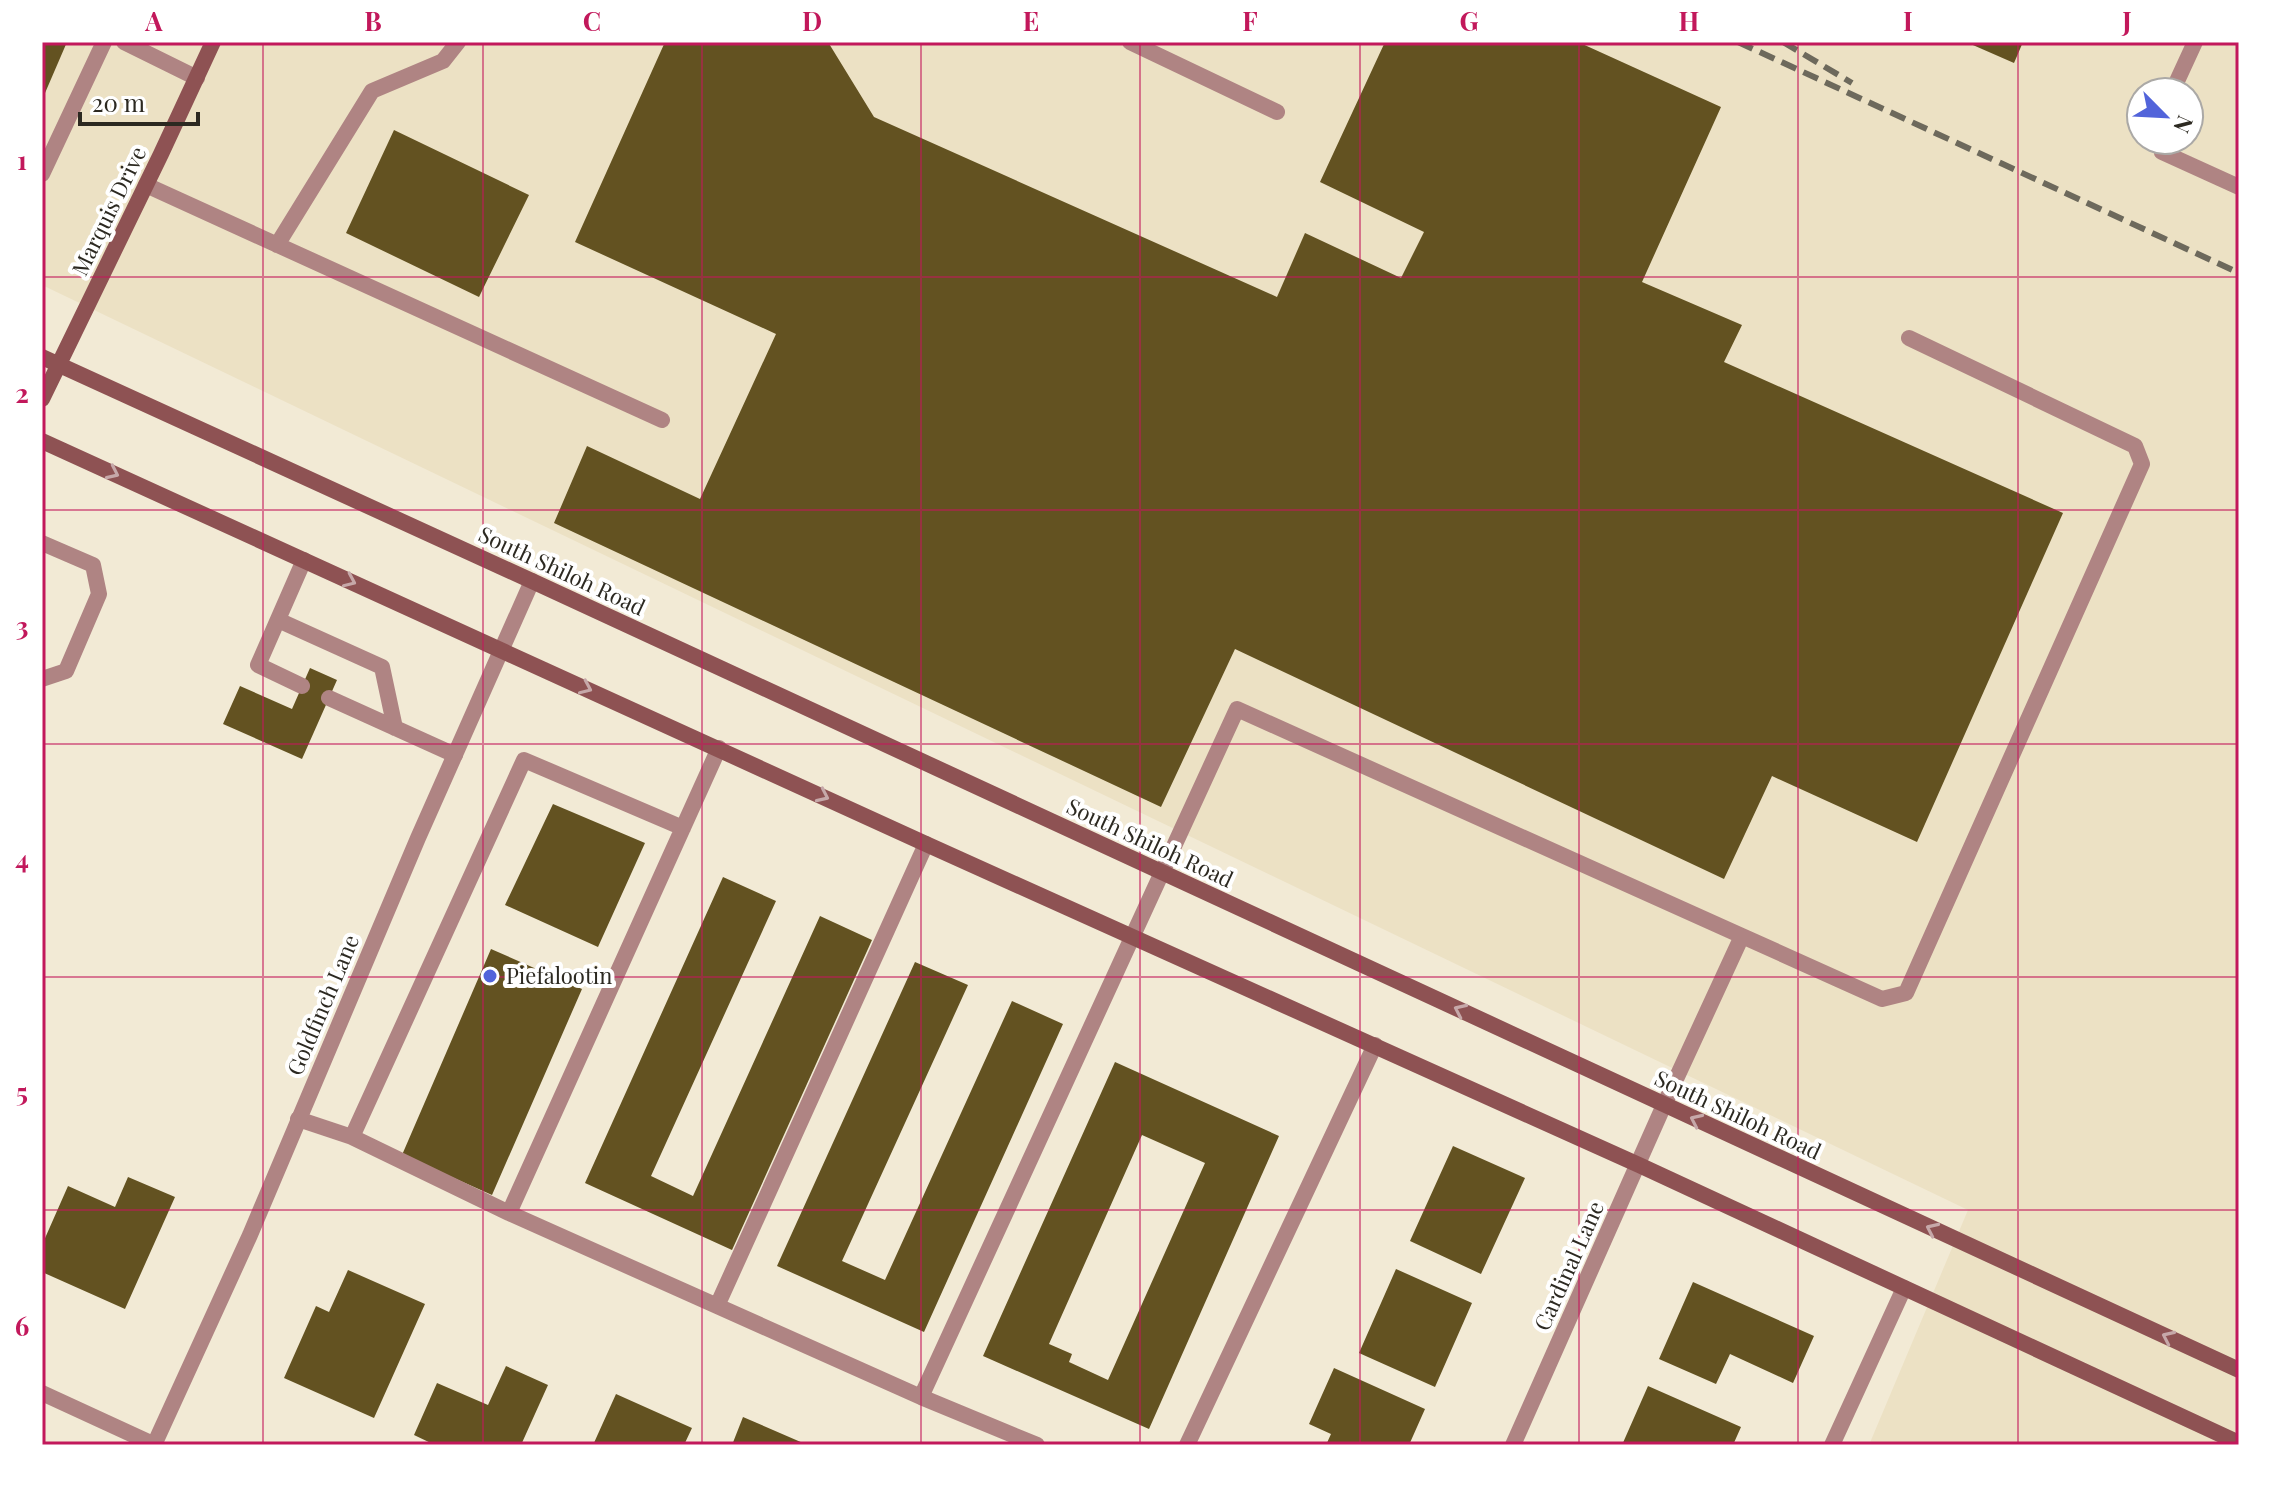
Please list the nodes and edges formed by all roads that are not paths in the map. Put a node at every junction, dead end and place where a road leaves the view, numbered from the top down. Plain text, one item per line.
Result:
1 (104, 42) edge
2 (124, 42) edge
3 (213, 42) edge
4 (458, 42) edge
5 (1130, 42) edge
6 (2195, 42) edge
7 (2179, 76) edge
8 (197, 78) junction
9 (1277, 112) dead end
10 (2171, 156) edge
11 (42, 174) edge
12 (146, 185) junction
13 (2239, 187) edge
14 (277, 245) junction
15 (1909, 338) dead end
16 (50, 361) edge
17 (42, 399) edge
18 (662, 420) dead end
19 (42, 441) edge
20 (42, 543) edge
21 (304, 560) junction
22 (532, 581) junction
23 (278, 620) junction
24 (502, 650) junction
25 (42, 679) edge
26 (302, 686) dead end
27 (329, 698) dead end
28 (395, 728) junction
29 (719, 748) junction
30 (455, 755) junction
31 (683, 828) junction
32 (926, 844) junction
33 (1162, 872) junction
34 (1134, 936) junction
35 (1742, 936) junction
36 (1375, 1045) junction
37 (1664, 1105) junction
38 (298, 1119) junction
39 (352, 1137) junction
40 (1639, 1165) junction
41 (509, 1213) junction
42 (1904, 1288) junction
43 (717, 1306) junction
44 (2239, 1370) edge
45 (42, 1393) edge
46 (921, 1397) junction
47 (2239, 1443) edge
48 (154, 1445) edge
49 (1037, 1445) edge
50 (1187, 1445) edge
51 (1513, 1445) edge
52 (1832, 1445) edge

1 - 11 street
2 - 8 street
3 - 8 main road, Marquis Drive
4 - 14 street
5 - 9 street
6 - 7 street
8 - 12 main road, Marquis Drive
10 - 13 street
12 - 14 street
12 - 16 main road, Marquis Drive
14 - 18 street
15 - 35 street
16 - 17 main road, Marquis Drive
16 - 22 main road, South Shiloh Road
19 -> 21 main road
20 - 25 street
21 - 23 street
21 -> 24 main road
22 - 24 street, Goldfinch Lane
22 - 33 main road, South Shiloh Road
23 - 26 street
23 - 28 street
24 -> 29 main road
24 - 30 street, Goldfinch Lane
27 - 28 street
28 - 30 street
29 - 31 street
29 -> 32 main road
30 - 38 street, Goldfinch Lane
31 - 39 street
31 - 41 street
32 - 34 main road
32 - 43 street
33 - 34 street
33 - 35 street
37 -> 33 main road, South Shiloh Road
34 - 36 main road
34 - 46 street
35 - 37 street, Cardinal Lane
36 - 40 main road
36 - 50 street
37 - 40 street, Cardinal Lane
44 -> 37 main road, South Shiloh Road
38 - 39 street
38 - 48 street, Goldfinch Lane
39 - 41 street
40 - 42 main road
40 - 51 street, Cardinal Lane
41 - 43 street
42 - 47 main road
42 - 52 street
43 - 46 street
45 - 48 street
46 - 49 street

